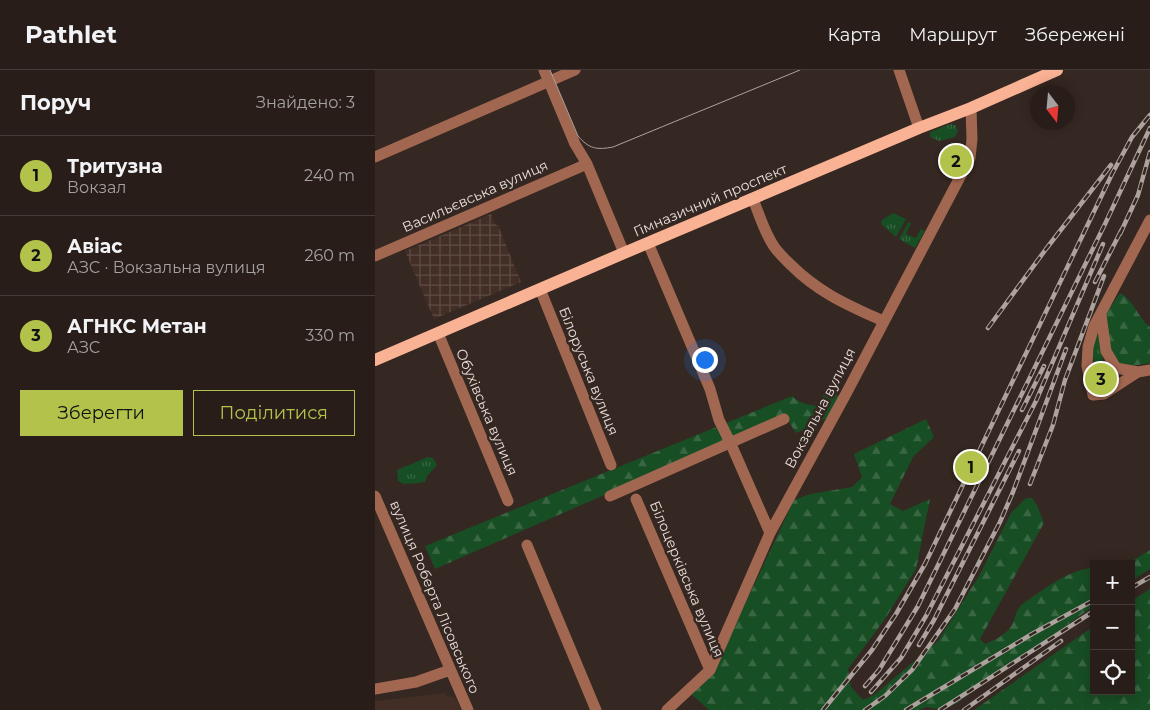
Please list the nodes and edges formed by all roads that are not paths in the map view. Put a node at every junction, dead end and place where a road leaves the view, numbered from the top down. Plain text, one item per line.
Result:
1 (544, 70) edge
2 (575, 70) edge
3 (899, 70) edge
4 (1057, 70) edge
5 (549, 82) junction
6 (971, 108) junction
7 (919, 128) junction
8 (375, 157) edge
9 (587, 164) junction
10 (753, 199) junction
11 (1150, 220) edge
12 (648, 243) junction
13 (624, 252) junction
14 (375, 256) edge
15 (539, 289) junction
16 (1101, 315) junction
17 (883, 321) junction
18 (438, 334) junction
19 (375, 360) edge
20 (1150, 370) edge
21 (1138, 372) junction
22 (784, 419) dead end
23 (730, 442) junction
24 (611, 465) dead end
25 (375, 496) edge
26 (610, 496) dead end
27 (636, 499) dead end
28 (508, 501) dead end
29 (770, 533) junction
30 (527, 545) dead end
31 (450, 670) junction
32 (710, 670) junction
33 (375, 690) edge
34 (468, 710) edge
35 (596, 710) edge
36 (667, 710) edge

1 - 5 street
2 - 5 street
3 - 7 street
4 - 6 main road, Гімназичний проспект
5 - 8 street
5 - 9 street
6 - 7 main road, Гімназичний проспект
6 - 17 street, Вокзальна вулиця
7 - 10 main road, Гімназичний проспект
9 - 13 street
9 - 14 street, Васильєвська вулиця
10 - 12 main road, Гімназичний проспект
10 - 17 street
11 - 16 street
12 - 13 main road, Гімназичний проспект
12 - 23 street
13 - 15 main road, Гімназичний проспект
15 - 18 main road, Гімназичний проспект
15 - 24 street, Білоруська вулиця
16 - 21 street
16 - 21 street
17 - 29 street, Вокзальна вулиця
18 - 19 main road, Гімназичний проспект
18 - 28 street, Обухівська вулиця
20 - 21 street
22 - 23 street
23 - 26 street
23 - 29 street
25 - 31 street, вулиця Роберта Лісовського
27 - 32 street, Білоцерківська вулиця
29 - 32 street, Вокзальна вулиця
30 - 35 street
31 - 33 street
31 - 34 street, вулиця Роберта Лісовського
32 - 36 street, Вокзальна вулиця

